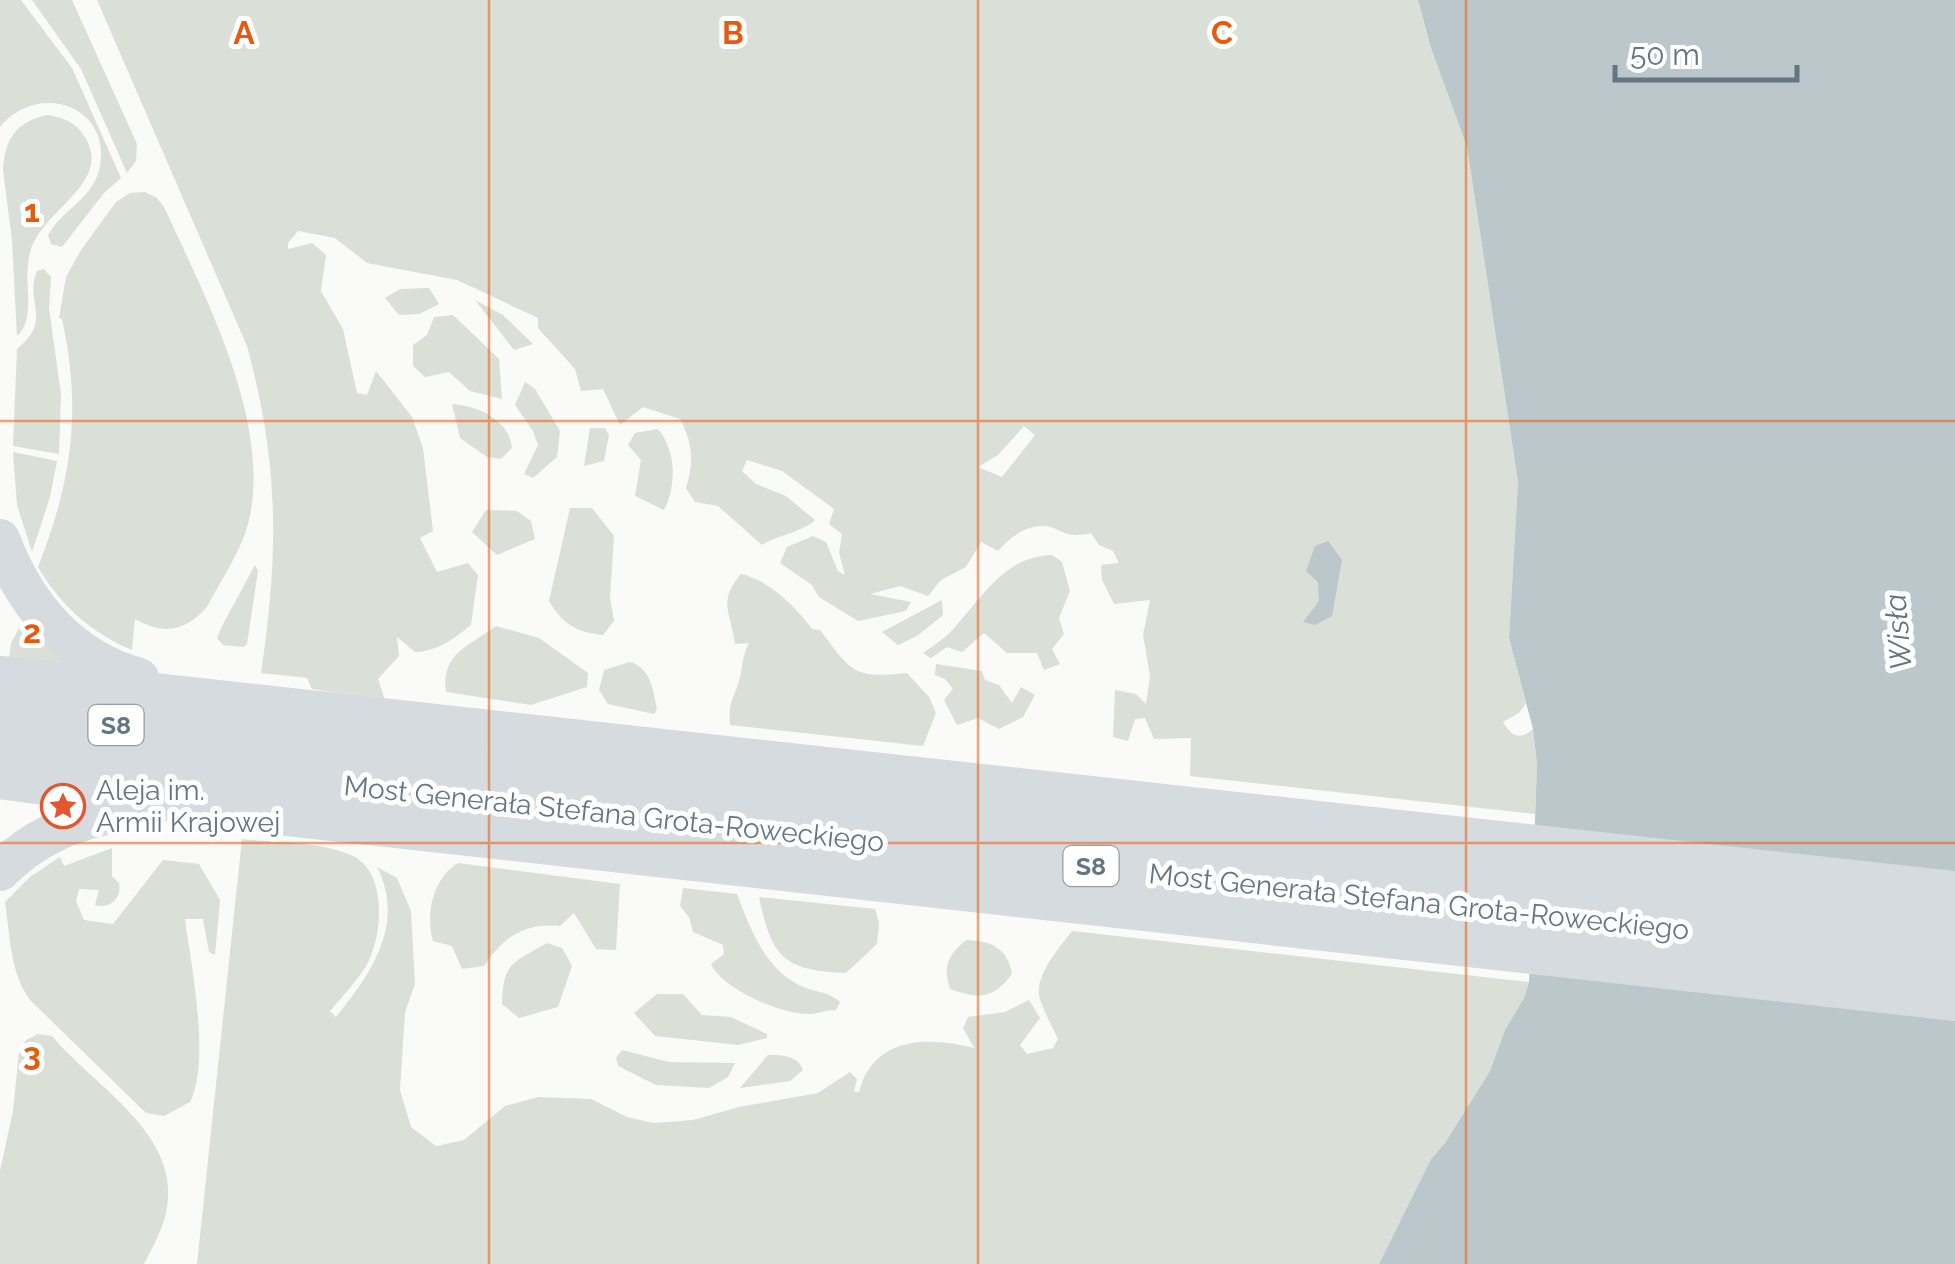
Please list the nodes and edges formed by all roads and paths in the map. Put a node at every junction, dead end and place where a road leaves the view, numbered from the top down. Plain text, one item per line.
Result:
1 (0, 538) edge
2 (0, 676) edge
3 (0, 712) edge
4 (0, 748) edge
5 (230, 755) junction
6 (0, 779) edge
7 (0, 871) edge
8 (1955, 891) edge
9 (1955, 928) edge
10 (1955, 962) edge
11 (1955, 1001) edge

1 - 5 highway
2 - 5 highway
3 - 5 highway, S8
4 - 5 highway, S8
5 - 6 highway
5 - 7 highway
5 - 8 highway
5 - 9 highway, Most Generała Stefana Grota-Roweckiego / S8
5 - 10 highway, Most Generała Stefana Grota-Roweckiego / S8
5 - 11 highway

